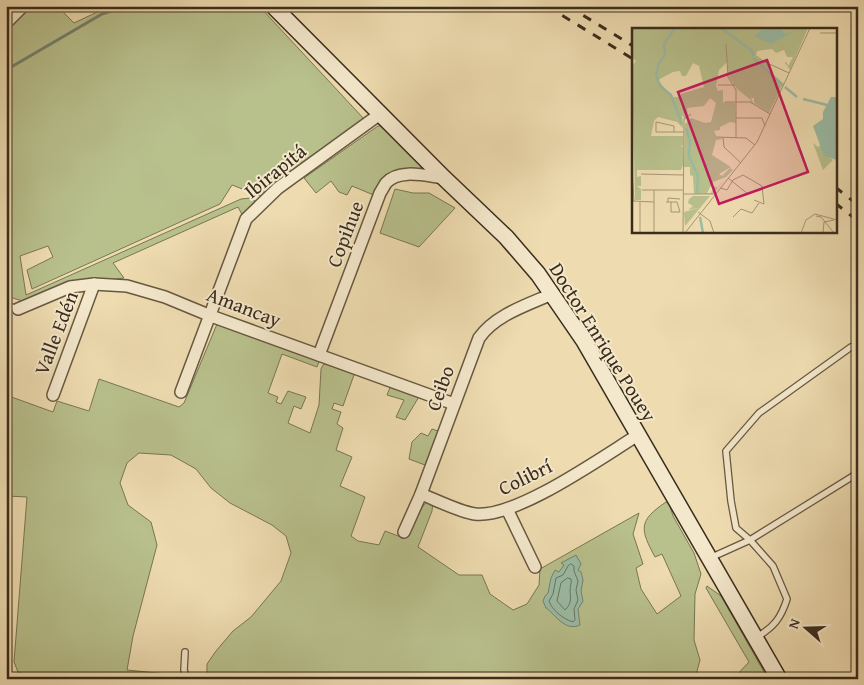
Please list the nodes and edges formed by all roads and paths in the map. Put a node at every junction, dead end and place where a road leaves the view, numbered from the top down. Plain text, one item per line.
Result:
1 (23, 6) edge
2 (273, 6) edge
3 (8, 21) dead end
4 (380, 114) junction
5 (444, 178) junction
6 (94, 284) junction
7 (552, 294) junction
8 (6, 305) edge
9 (18, 309) joint
10 (210, 316) junction
11 (858, 346) edge
12 (319, 355) junction
13 (181, 392) dead end
14 (53, 395) dead end
15 (454, 404) junction
16 (638, 435) junction
17 (858, 473) edge
18 (421, 494) junction
19 (507, 509) junction
20 (404, 532) dead end
21 (750, 540) junction
22 (710, 558) junction
23 (535, 567) dead end
24 (756, 638) junction
25 (185, 652) dead end
26 (187, 679) edge
27 (779, 679) edge

1 - 3 street
2 - 4 street, Doctor Enrique Pouey
4 - 5 street, Doctor Enrique Pouey
4 - 10 street, Ibirapitá
5 - 7 street, Doctor Enrique Pouey
5 - 12 street, Copihue
6 - 9 street, Amancay
6 - 10 street, Amancay
6 - 14 street, Valle Edén
7 - 15 street, Ceibo
7 - 16 street, Doctor Enrique Pouey
8 - 9 lane
10 - 12 street, Amancay
10 - 13 street, Ibirapitá
11 - 21 lane
12 - 15 street, Amancay
15 - 18 street, Ceibo
16 - 19 street, Colibrí
16 - 22 street, Doctor Enrique Pouey
17 - 21 lane
18 - 19 street, Colibrí
18 - 20 street, Ceibo
19 - 23 street
21 - 22 lane
21 - 24 lane
22 - 24 street, Doctor Enrique Pouey
24 - 27 street, Doctor Enrique Pouey
25 - 26 lane

